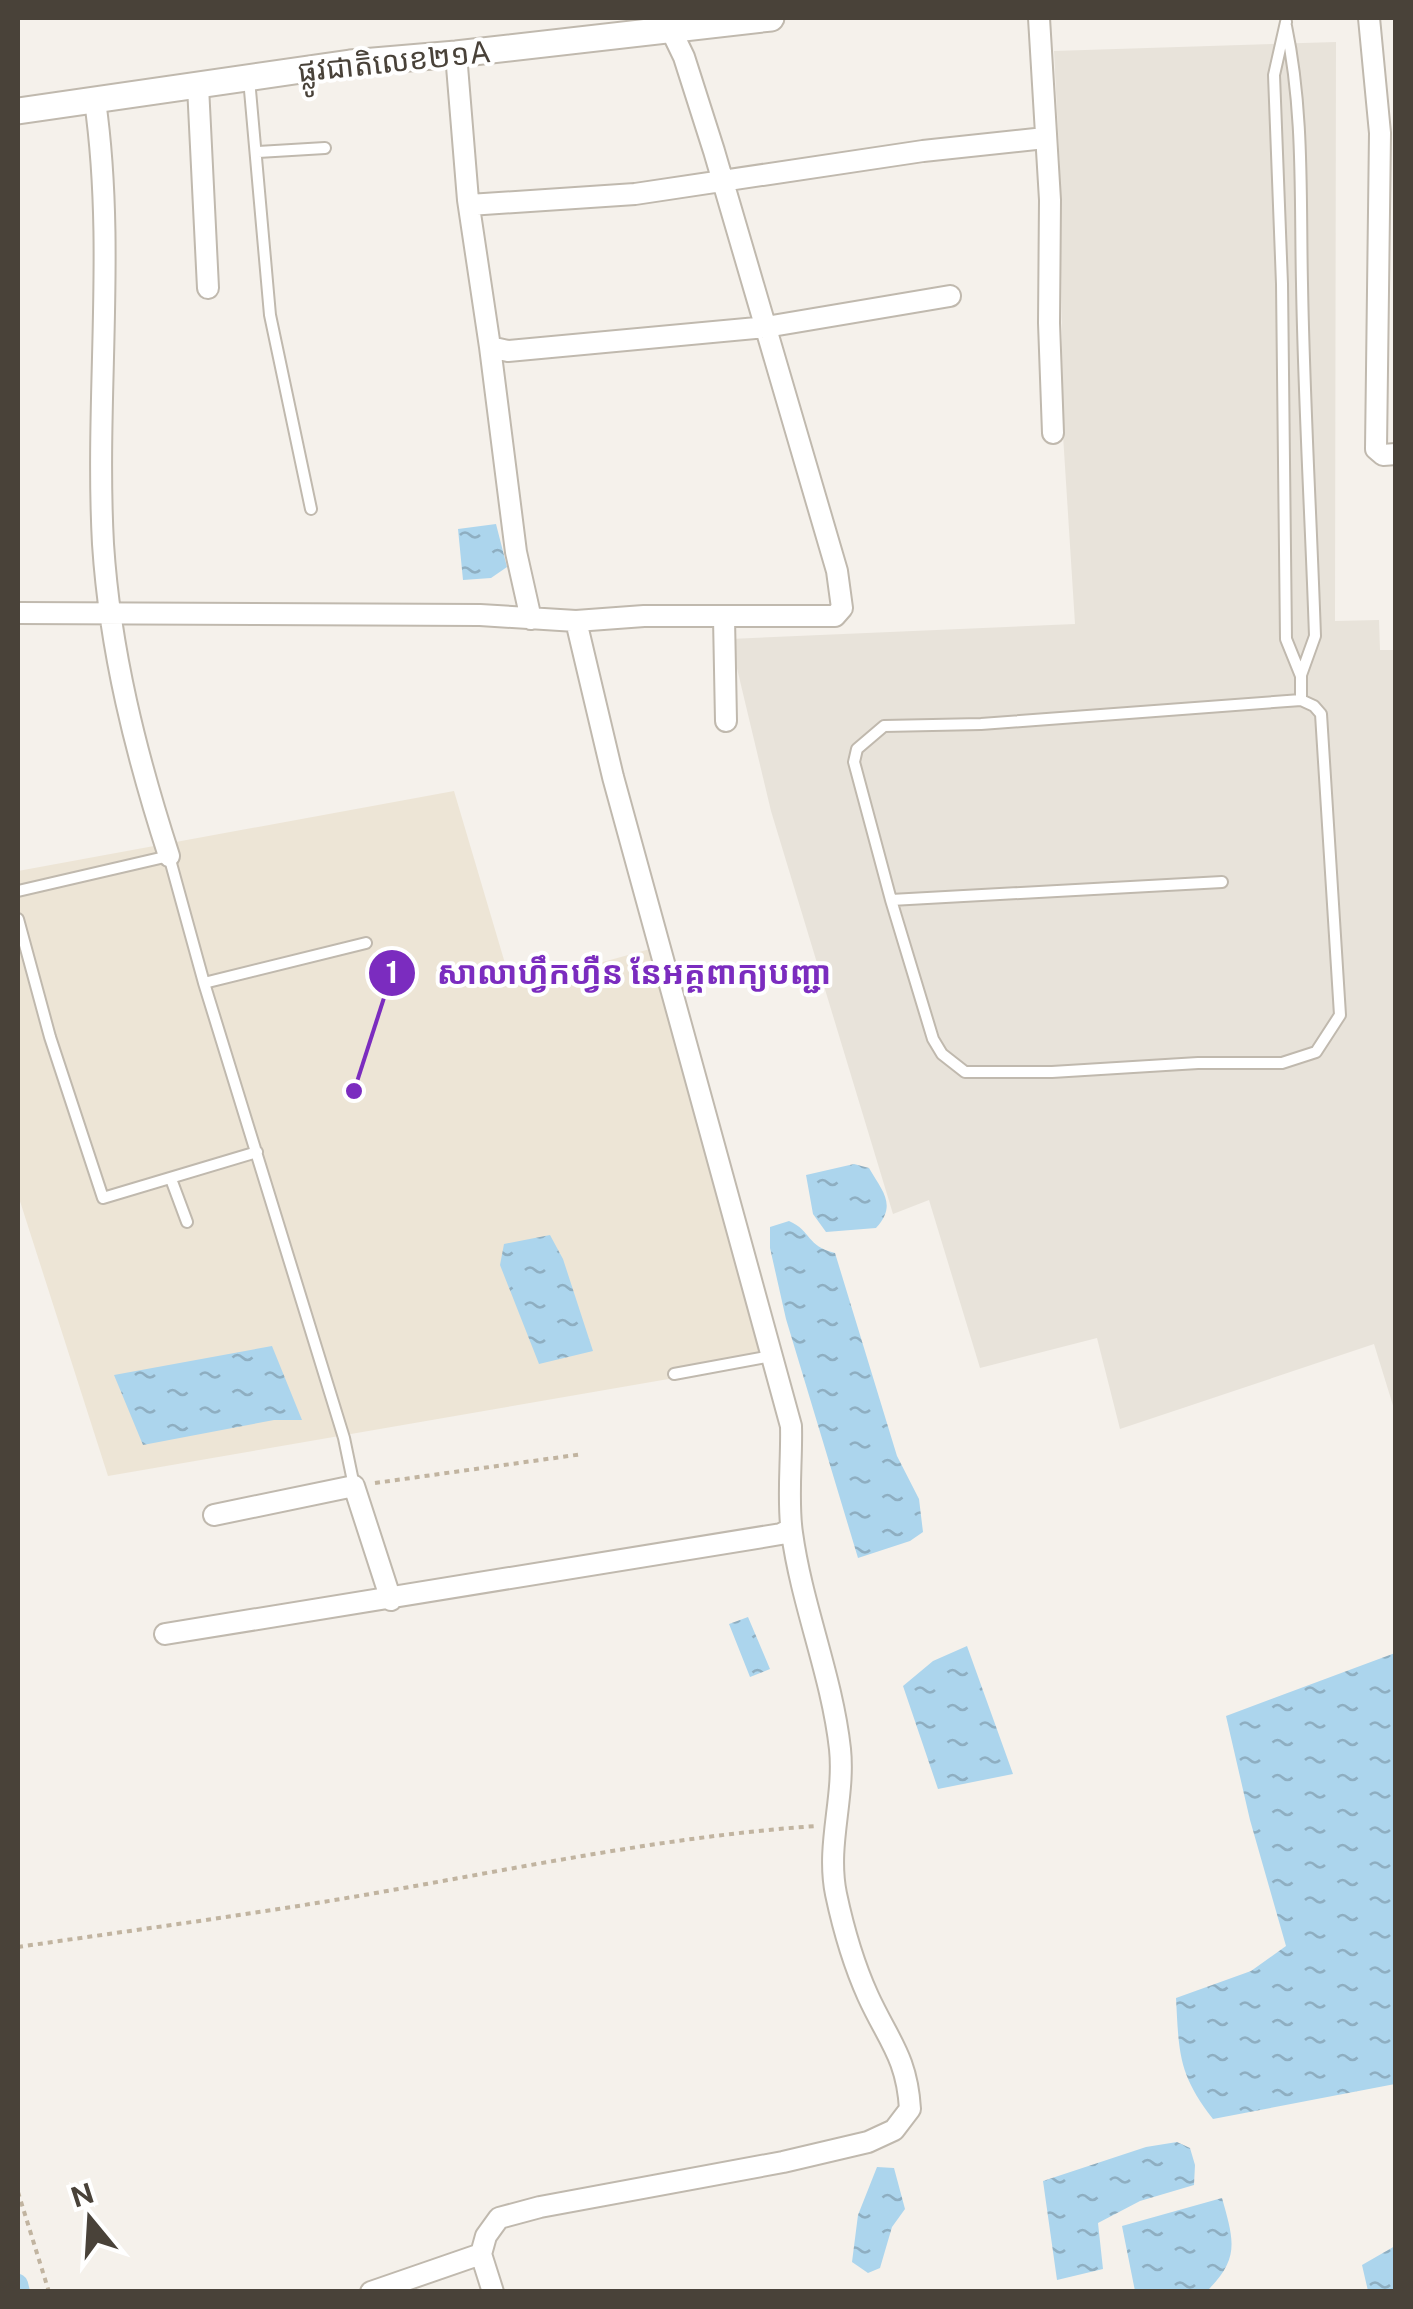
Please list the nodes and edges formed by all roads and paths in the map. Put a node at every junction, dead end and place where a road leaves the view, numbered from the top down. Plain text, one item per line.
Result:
1 (771, 18) edge
2 (1038, 18) edge
3 (1370, 18) edge
4 (1285, 20) edge
5 (670, 28) junction
6 (456, 54) junction
7 (249, 78) junction
8 (198, 86) junction
9 (94, 101) junction
10 (18, 111) edge
11 (1388, 134) edge
12 (1045, 138) junction
13 (325, 148) dead end
14 (258, 152) junction
15 (724, 182) junction
16 (469, 205) junction
17 (1387, 286) edge
18 (208, 288) dead end
19 (950, 296) dead end
20 (766, 327) junction
21 (490, 347) junction
22 (1054, 433) dead end
23 (1396, 454) edge
24 (310, 508) dead end
25 (18, 613) edge
26 (109, 615) junction
27 (724, 618) junction
28 (531, 619) junction
29 (576, 622) junction
30 (1301, 676) junction
31 (1302, 700) junction
32 (726, 721) dead end
33 (169, 856) junction
34 (1222, 882) dead end
35 (18, 891) edge
36 (890, 900) junction
37 (18, 919) edge
38 (366, 943) dead end
39 (204, 984) junction
40 (256, 1152) junction
41 (171, 1179) junction
42 (186, 1222) dead end
43 (772, 1356) junction
44 (674, 1374) dead end
45 (583, 1454) dead end
46 (354, 1486) junction
47 (214, 1515) dead end
48 (791, 1529) junction
49 (391, 1600) junction
50 (166, 1634) dead end
51 (836, 1824) junction
52 (18, 1947) edge
53 (18, 2192) edge
54 (481, 2254) junction
55 (49, 2292) edge
56 (371, 2292) edge
57 (492, 2292) edge

1 - 5 street, ផ្លូវជាតិលេខ២១A
2 - 12 street
3 - 11 street
4 - 30 lane
4 - 30 lane
5 - 6 street, ផ្លូវជាតិលេខ២១A
5 - 15 street
6 - 7 street, ផ្លូវជាតិលេខ២១A
6 - 16 street
7 - 8 street, ផ្លូវជាតិលេខ២១A
7 - 14 lane
8 - 9 street, ផ្លូវជាតិលេខ២១A
8 - 18 street
9 - 10 street, ផ្លូវជាតិលេខ២១A
9 - 26 street
11 - 17 street
12 - 15 street
12 - 22 street
13 - 14 lane
14 - 24 lane
15 - 16 street
15 - 20 street
16 - 21 street
17 - 23 street
19 - 20 street
20 - 21 street
20 - 27 street
21 - 28 street
25 - 26 street
26 - 28 street
26 - 33 street
27 - 29 street
27 - 32 street
28 - 29 street
29 - 43 street
30 - 31 lane
31 - 36 lane
31 - 36 lane
33 - 35 lane
33 - 39 lane
34 - 36 lane
37 - 41 lane
38 - 39 lane
39 - 40 lane
40 - 41 lane
40 - 46 lane
41 - 42 lane
43 - 44 lane
43 - 48 street
45 - 46 path
46 - 47 street
46 - 49 street
48 - 49 street
48 - 51 street
49 - 50 street
51 - 52 path
51 - 54 street
53 - 55 path
54 - 56 street
54 - 57 street

